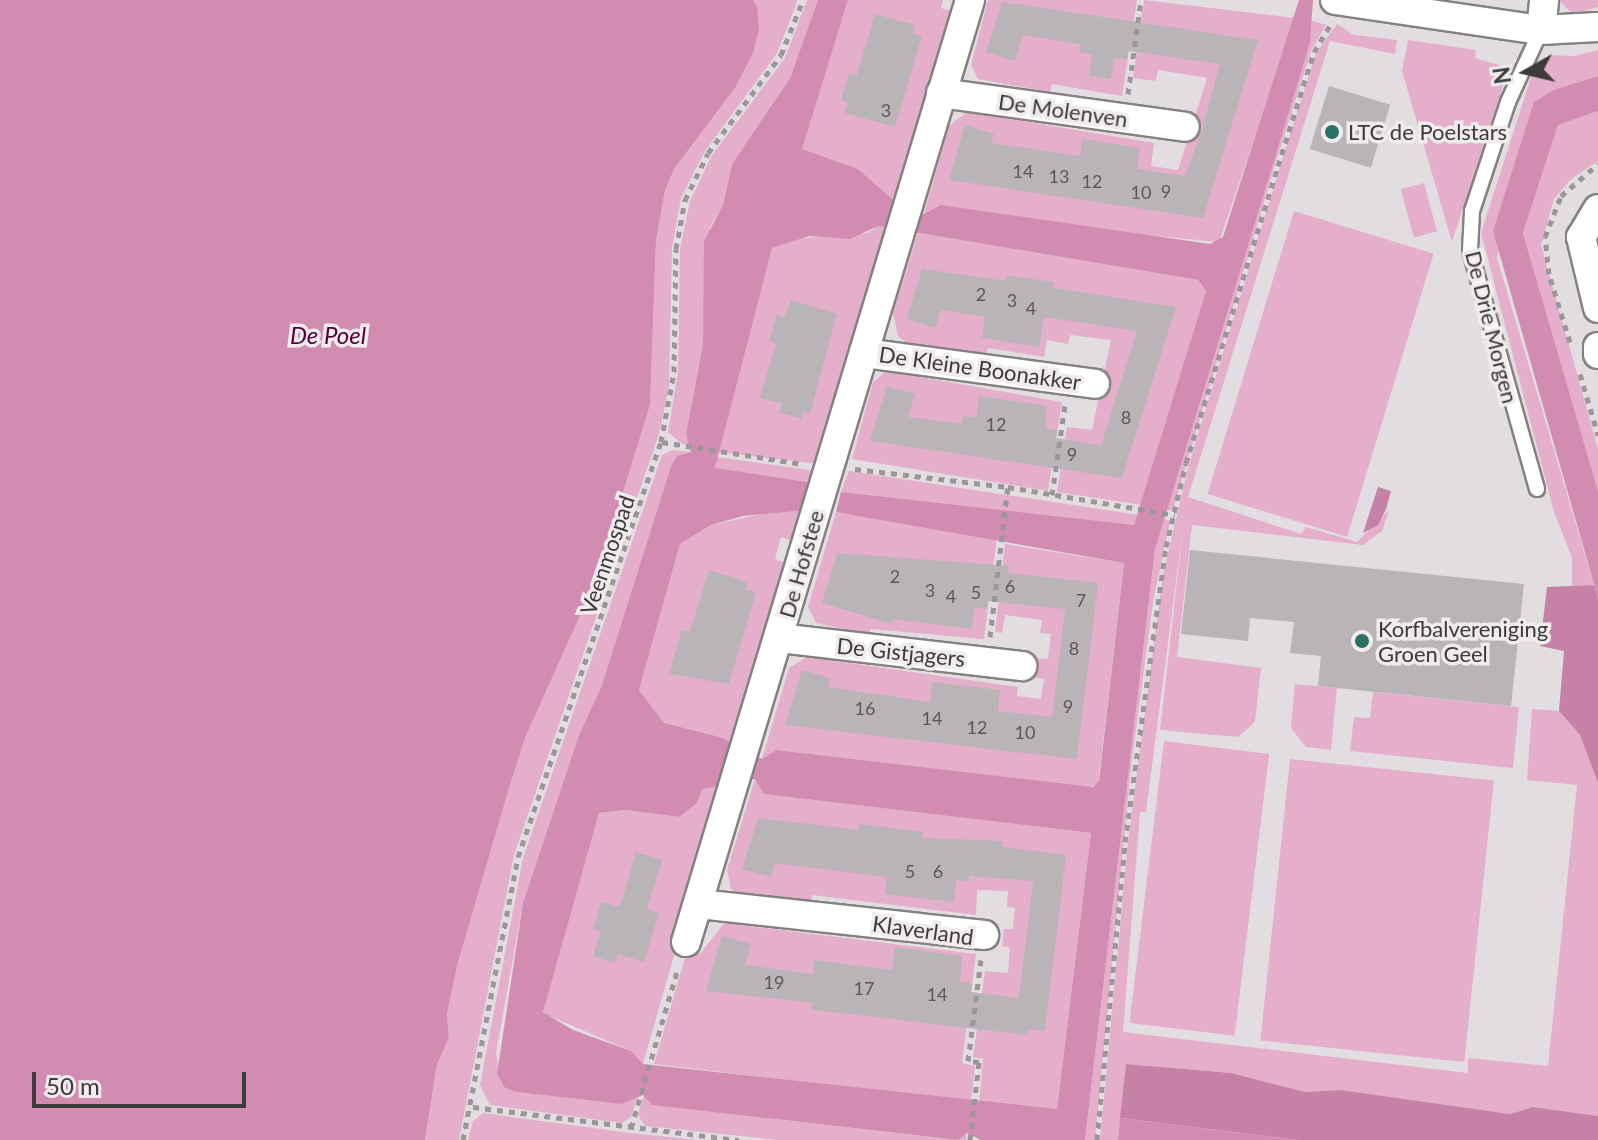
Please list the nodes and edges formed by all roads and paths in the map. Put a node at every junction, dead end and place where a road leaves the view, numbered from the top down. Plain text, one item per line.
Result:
1 (803, 0) edge
2 (970, 0) edge
3 (1141, 0) edge
4 (1338, 0) edge
5 (1544, 0) edge
6 (1598, 27) edge
7 (1541, 30) junction
8 (941, 93) junction
9 (1124, 118) junction
10 (1185, 127) dead end
11 (1598, 209) edge
12 (1598, 308) edge
13 (1598, 347) edge
14 (864, 353) junction
15 (1598, 354) edge
16 (1082, 382) joint
17 (661, 442) junction
18 (829, 467) junction
19 (1008, 487) junction
20 (1537, 489) dead end
21 (1052, 495) junction
22 (1175, 515) junction
23 (779, 638) junction
24 (987, 662) junction
25 (1022, 666) dead end
26 (699, 904) junction
27 (984, 935) joint
28 (686, 942) joint
29 (473, 1107) junction
30 (631, 1128) junction
31 (463, 1140) edge
32 (739, 1140) edge
33 (970, 1140) edge
34 (1097, 1140) edge

1 - 17 path, Veenmospad
2 - 8 street, De Hofstee
3 - 9 path
4 - 7 street
4 - 22 path
5 - 7 street
6 - 7 street
7 - 20 lane, De Drie Morgen
8 - 9 street, De Molenven
8 - 14 street, De Hofstee
9 - 10 street, De Molenven
11 - 12 street
13 - 15 street
14 - 16 street, De Kleine Boonakker
14 - 18 street, De Hofstee
16 - 21 path
17 - 18 path
17 - 29 path, Veenmospad
18 - 19 path
18 - 23 street, De Hofstee
19 - 21 path
19 - 24 path
21 - 22 path
22 - 34 path
23 - 24 street, De Gistjagers
23 - 26 street, De Hofstee
24 - 25 street, De Gistjagers
26 - 27 street, Klaverland
26 - 28 street, De Hofstee
27 - 33 path, Klaverland
28 - 30 path
29 - 30 path
29 - 31 path, Veenmospad
30 - 32 path

